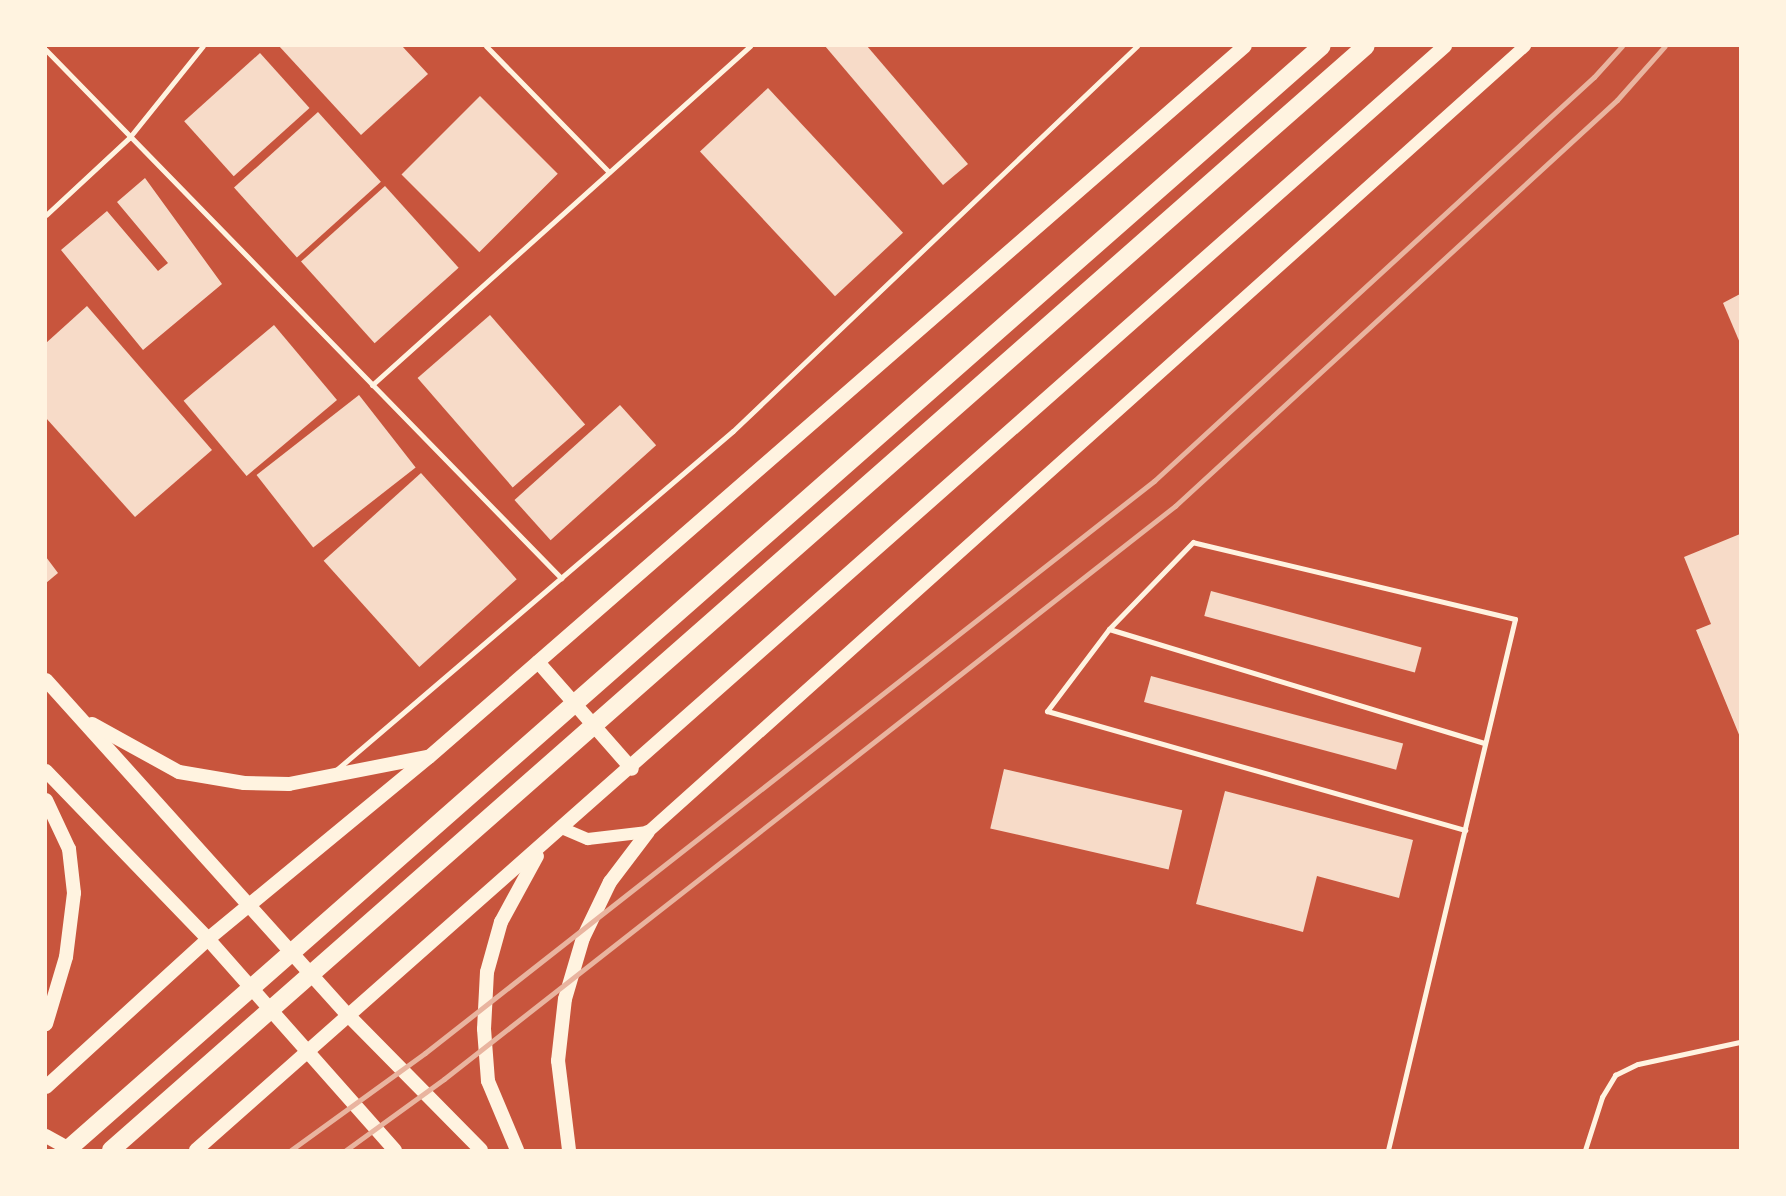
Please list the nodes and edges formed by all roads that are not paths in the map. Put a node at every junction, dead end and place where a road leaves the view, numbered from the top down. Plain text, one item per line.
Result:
1 (203, 46) edge
2 (486, 46) edge
3 (750, 46) edge
4 (1137, 46) edge
5 (1245, 46) edge
6 (1322, 46) edge
7 (1366, 46) edge
8 (1445, 46) edge
9 (1525, 46) edge
10 (46, 50) edge
11 (129, 138) junction
12 (609, 172) junction
13 (46, 215) edge
14 (372, 385) junction
15 (561, 578) junction
16 (1109, 629) junction
17 (538, 662) junction
18 (46, 680) edge
19 (81, 718) junction
20 (1485, 743) junction
21 (429, 757) junction
22 (632, 769) junction
23 (46, 771) edge
24 (332, 774) junction
25 (46, 800) edge
26 (564, 829) junction
27 (1465, 830) junction
28 (648, 832) junction
29 (543, 846) junction
30 (250, 904) junction
31 (208, 939) junction
32 (349, 1016) junction
33 (46, 1024) edge
34 (1741, 1042) edge
35 (308, 1053) junction
36 (46, 1087) edge
37 (46, 1136) edge
38 (69, 1150) edge
39 (111, 1150) edge
40 (196, 1150) edge
41 (395, 1150) edge
42 (481, 1150) edge
43 (517, 1150) edge
44 (569, 1150) edge
45 (1388, 1150) edge
46 (1585, 1150) edge

1 - 11 lane
2 - 12 lane
3 - 12 lane
4 - 15 lane
5 - 17 main road
6 - 38 main road
7 - 39 main road
8 - 22 main road
9 - 28 street
10 - 11 lane
11 - 13 lane
11 - 14 lane
12 - 14 lane
14 - 15 lane
15 - 24 lane
16 - 20 lane
16 - 20 lane
16 - 27 lane
17 - 21 main road
17 - 22 main road
18 - 19 main road
19 - 24 main road
19 - 30 main road
20 - 27 lane
21 - 24 main road
21 - 30 main road
22 - 26 main road
23 - 31 main road
25 - 33 main road
26 - 28 street
26 - 29 main road
27 - 45 lane
28 - 44 main road
29 - 32 main road
29 - 43 main road
30 - 31 main road
30 - 32 main road
31 - 35 main road
31 - 36 main road
32 - 35 main road
32 - 42 main road
34 - 46 lane
35 - 40 main road
35 - 41 main road
37 - 38 main road

